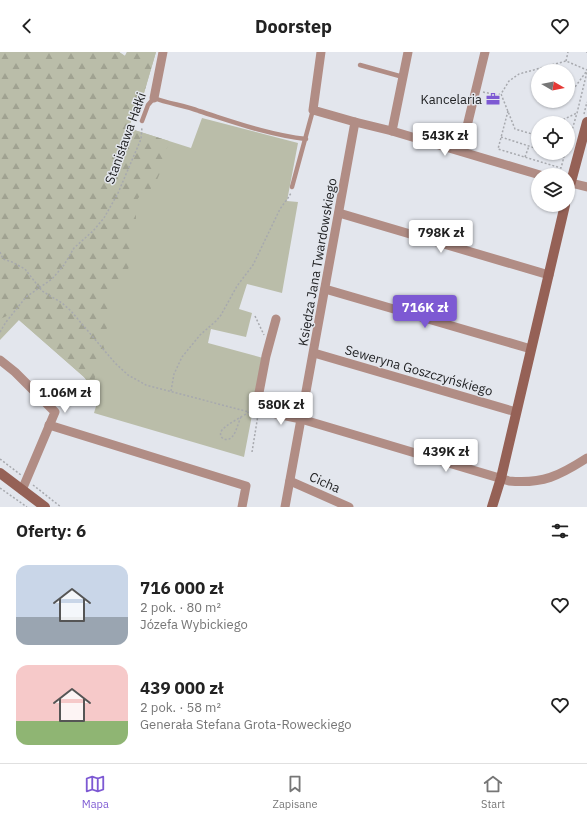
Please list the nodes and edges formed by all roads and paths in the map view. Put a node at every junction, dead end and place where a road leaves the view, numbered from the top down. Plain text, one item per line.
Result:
1 (163, 52) edge
2 (321, 52) edge
3 (408, 52) edge
4 (485, 52) edge
5 (568, 52) edge
6 (566, 61) junction
7 (360, 65) dead end
8 (587, 71) edge
9 (403, 77) junction
10 (575, 87) edge
11 (500, 90) dead end
12 (503, 90) junction
13 (480, 92) dead end
14 (501, 94) junction
15 (154, 98) junction
16 (313, 110) junction
17 (508, 111) junction
18 (577, 113) junction
19 (571, 116) edge
20 (575, 120) edge
21 (142, 121) joint
22 (355, 122) junction
23 (587, 122) edge
24 (392, 131) junction
25 (531, 134) edge
26 (501, 137) junction
27 (306, 139) junction
28 (529, 146) joint
29 (461, 151) junction
30 (526, 157) junction
31 (531, 159) edge
32 (536, 160) edge
33 (563, 160) edge
34 (574, 168) edge
35 (531, 170) edge
36 (575, 186) edge
37 (292, 187) joint
38 (587, 187) edge
39 (563, 212) edge
40 (339, 213) junction
41 (0, 252) edge
42 (549, 275) junction
43 (40, 288) junction
44 (325, 290) junction
45 (255, 316) dead end
46 (276, 319) dead end
47 (0, 332) edge
48 (269, 346) junction
49 (531, 349) junction
50 (314, 353) junction
51 (0, 360) edge
52 (171, 391) junction
53 (258, 406) junction
54 (249, 412) junction
55 (516, 412) junction
56 (241, 417) junction
57 (301, 419) junction
58 (49, 425) junction
59 (252, 452) dead end
60 (587, 458) edge
61 (0, 473) edge
62 (501, 478) junction
63 (290, 481) junction
64 (1, 489) edge
65 (22, 490) junction
66 (27, 507) edge
67 (44, 507) edge
68 (242, 507) edge
69 (285, 507) edge
70 (349, 507) edge
71 (492, 507) edge

1 - 15 street, Stanisława Hałki
2 - 16 street
3 - 9 street
4 - 29 street
5 - 6 path
6 - 8 path
6 - 12 path
7 - 9 lane
8 - 10 path
8 - 18 path
9 - 24 street
11 - 12 path
12 - 14 path
13 - 14 path
14 - 17 path
15 - 21 lane, Stanisława Hałki
15 - 27 lane
16 - 22 street
16 - 27 lane
17 - 25 path
17 - 26 path
18 - 19 path
18 - 20 path
21 - 43 path, Stanisława Hałki
22 - 24 street
22 - 40 street, Księdza Jana Twardowskiego
23 - 34 street
24 - 29 street
26 - 28 path
26 - 30 path
27 - 37 lane
28 - 30 path
29 - 35 street
30 - 31 path
32 - 33 path
36 - 38 street
37 - 52 path
39 - 42 street
40 - 42 street
40 - 44 street, Księdza Jana Twardowskiego
41 - 43 path
42 - 49 street
43 - 47 path, Stanisława Hałki
43 - 52 path
44 - 49 street
44 - 50 street, Księdza Jana Twardowskiego
45 - 48 path
46 - 48 street
48 - 53 street
49 - 55 street
50 - 55 street, Seweryna Goszczyńskiego
50 - 57 street, Księdza Jana Twardowskiego
51 - 58 street
52 - 54 path
53 - 54 path
53 - 57 street
53 - 59 path
54 - 56 path
55 - 62 street
56 - 56 path
57 - 62 street
57 - 63 street, Księdza Jana Twardowskiego
58 - 65 street
58 - 68 street
60 - 62 street
61 - 65 street
62 - 71 street
63 - 69 street, Księdza Jana Twardowskiego
63 - 70 street, Cicha
64 - 66 path
65 - 67 street

